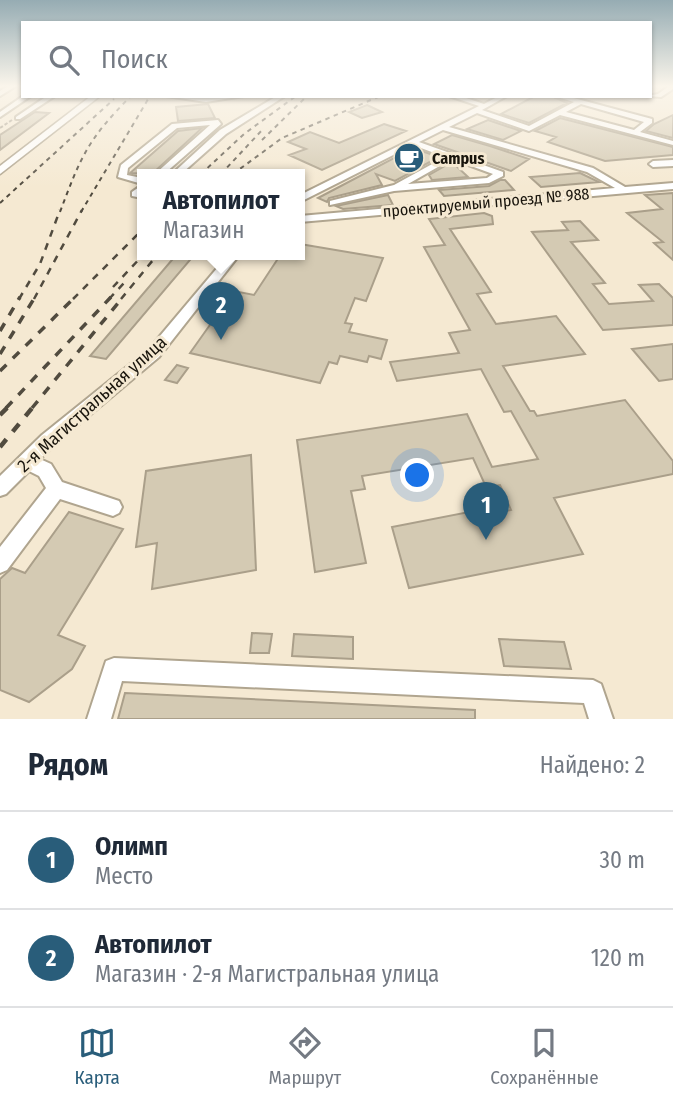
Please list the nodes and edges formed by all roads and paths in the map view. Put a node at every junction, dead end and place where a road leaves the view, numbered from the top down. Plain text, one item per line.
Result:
1 (50, 120) edge
2 (64, 120) edge
3 (243, 120) edge
4 (456, 120) edge
5 (503, 120) edge
6 (547, 120) edge
7 (585, 120) edge
8 (644, 120) edge
9 (441, 127) junction
10 (635, 133) junction
11 (411, 142) junction
12 (673, 144) edge
13 (452, 156) junction
14 (0, 158) edge
15 (673, 163) edge
16 (653, 164) dead end
17 (165, 169) edge
18 (182, 169) edge
19 (0, 171) edge
20 (137, 180) edge
21 (673, 186) edge
22 (394, 188) junction
23 (622, 190) junction
24 (305, 195) edge
25 (334, 203) dead end
26 (305, 219) edge
27 (230, 260) edge
28 (25, 461) junction
29 (0, 488) edge
30 (56, 489) junction
31 (113, 507) dead end
32 (0, 563) edge
33 (99, 719) edge
34 (601, 719) edge

1 - 14 main road
2 - 19 main road
3 - 18 street
4 - 9 street
5 - 6 street
7 - 10 street
8 - 10 street
9 - 11 street
9 - 23 street
10 - 12 street
11 - 13 street
11 - 24 street
13 - 22 street
13 - 22 street
15 - 16 street
17 - 20 street
21 - 23 street, проектируемый проезд № 988
22 - 25 street
23 - 26 street, проектируемый проезд № 988
27 - 28 street, 2-я Магистральная улица
28 - 29 street, 2-я Магистральная улица
28 - 30 street
30 - 31 street
30 - 32 street
33 - 34 street

